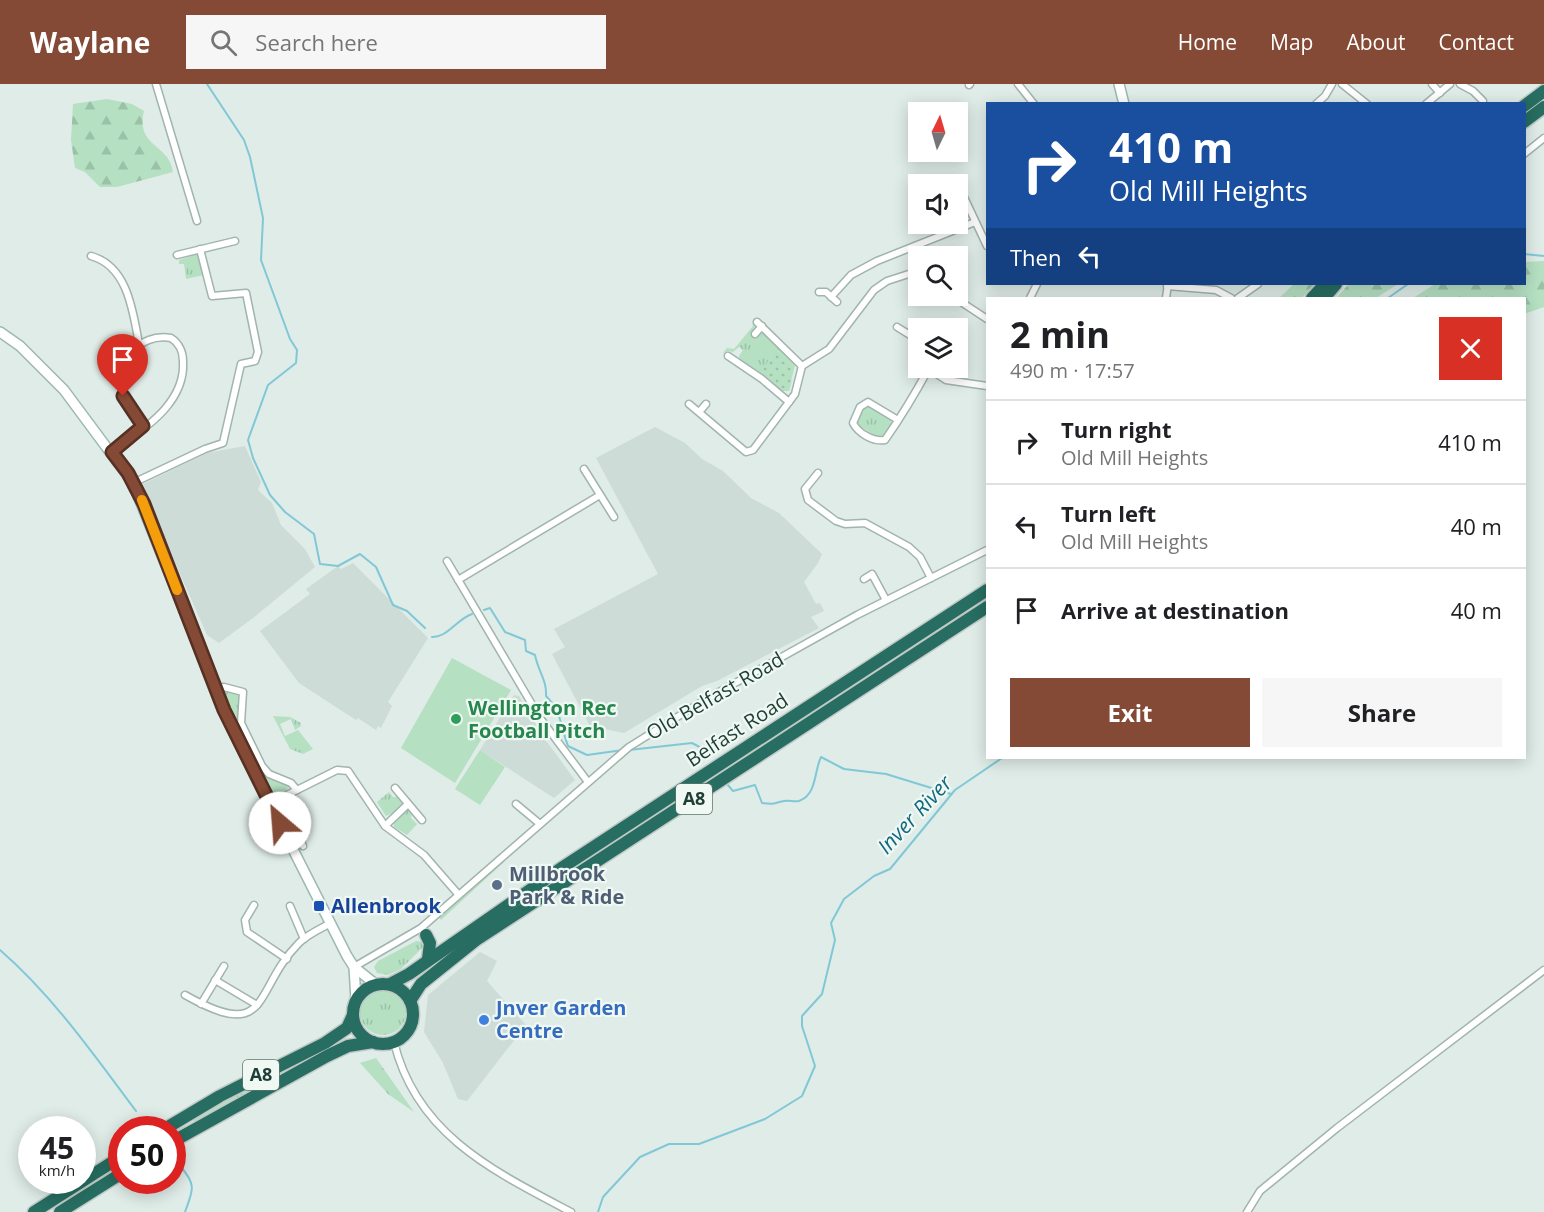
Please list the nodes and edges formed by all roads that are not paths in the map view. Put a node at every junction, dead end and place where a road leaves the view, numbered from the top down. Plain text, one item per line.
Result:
1 (156, 84) edge
2 (1018, 84) edge
3 (1119, 84) edge
4 (1332, 84) edge
5 (1342, 84) edge
6 (1432, 84) edge
7 (1450, 84) edge
8 (1460, 84) edge
9 (1544, 91) edge
10 (1440, 93) junction
11 (1484, 101) edge
12 (1032, 102) edge
13 (1124, 102) edge
14 (1318, 102) edge
15 (1364, 102) edge
16 (1429, 102) edge
17 (1526, 104) edge
18 (1544, 107) edge
19 (1544, 113) edge
20 (1526, 122) edge
21 (1526, 123) edge
22 (1544, 138) edge
23 (1526, 152) edge
24 (968, 206) edge
25 (197, 221) dead end
26 (975, 222) junction
27 (235, 241) dead end
28 (986, 244) edge
29 (917, 246) edge
30 (200, 249) junction
31 (908, 249) edge
32 (177, 255) dead end
33 (91, 256) dead end
34 (908, 274) edge
35 (1167, 285) edge
36 (1257, 285) edge
37 (1324, 285) edge
38 (1335, 285) edge
39 (819, 292) dead end
40 (1229, 297) edge
41 (1239, 297) edge
42 (1313, 297) edge
43 (1325, 297) edge
44 (967, 306) edge
45 (986, 318) edge
46 (0, 332) edge
47 (755, 334) dead end
48 (908, 334) edge
49 (896, 336) dead end
50 (139, 344) junction
51 (738, 354) dead end
52 (802, 366) junction
53 (923, 378) edge
54 (943, 378) edge
55 (986, 386) edge
56 (789, 402) junction
57 (689, 404) dead end
58 (706, 404) dead end
59 (700, 411) junction
60 (898, 420) junction
61 (143, 426) junction
62 (112, 452) junction
63 (584, 469) dead end
64 (818, 473) dead end
65 (134, 483) junction
66 (600, 495) junction
67 (614, 517) dead end
68 (986, 550) edge
69 (447, 561) dead end
70 (931, 578) junction
71 (864, 579) dead end
72 (458, 580) junction
73 (986, 591) edge
74 (886, 600) junction
75 (986, 608) edge
76 (215, 689) junction
77 (588, 782) junction
78 (395, 788) dead end
79 (297, 790) junction
80 (271, 803) junction
81 (408, 804) junction
82 (516, 804) dead end
83 (285, 810) dead end
84 (422, 820) dead end
85 (540, 824) junction
86 (385, 826) junction
87 (300, 839) junction
88 (290, 844) junction
89 (303, 846) dead end
90 (458, 894) junction
91 (254, 905) dead end
92 (290, 906) dead end
93 (293, 914) junction
94 (284, 918) dead end
95 (331, 923) junction
96 (423, 932) junction
97 (304, 939) junction
98 (287, 959) junction
99 (428, 960) junction
100 (224, 966) dead end
101 (354, 967) junction
102 (1544, 970) edge
103 (215, 980) junction
104 (374, 983) junction
105 (390, 984) junction
106 (185, 995) dead end
107 (356, 1000) junction
108 (410, 1001) junction
109 (201, 1004) junction
110 (257, 1005) junction
111 (353, 1016) junction
112 (373, 1042) junction
113 (394, 1042) junction
114 (186, 1116) edge
115 (186, 1134) edge
116 (108, 1165) edge
117 (108, 1182) edge
118 (34, 1212) edge
119 (60, 1212) edge
120 (571, 1212) edge
121 (1247, 1212) edge

1 - 25 street
2 - 12 street
3 - 13 main road
4 - 14 street
5 - 15 street
6 - 10 street
7 - 10 street
8 - 11 street
9 - 17 highway
10 - 16 street
18 - 20 highway
19 - 21 highway
22 - 23 street
24 - 26 street
26 - 28 street
26 - 29 street
27 - 30 street
30 - 32 street
30 - 65 street
31 - 39 street
33 - 50 street
34 - 52 street
35 - 40 street
36 - 41 street
37 - 42 highway
38 - 43 highway
44 - 45 street
46 - 62 main road
47 - 52 street
48 - 49 street
50 - 61 street
50 - 61 street
51 - 56 street
52 - 56 street
53 - 60 street
54 - 55 street
56 - 59 street
57 - 59 street
58 - 59 street
60 - 60 street
61 - 62 street
62 - 65 main road
63 - 66 street
64 - 70 street
65 - 76 main road
66 - 67 street
66 - 72 street
68 - 70 street, Old Belfast Road
69 - 72 street
70 - 74 street, Old Belfast Road
71 - 74 street
72 - 77 street
73 - 99 highway, Belfast Road / A8
74 - 77 street, Old Belfast Road
75 - 108 highway, Belfast Road / A8
76 - 79 street
76 - 80 main road
77 - 85 street, Old Belfast Road
78 - 81 street
79 - 80 street
79 - 86 street
80 - 88 main road
81 - 84 street
81 - 86 street
82 - 85 street
83 - 87 street
85 - 90 street, Old Belfast Road
86 - 90 street
87 - 88 street
87 - 89 street
88 - 95 main road
90 - 96 street, Old Belfast Road
91 - 98 street
92 - 93 street
93 - 94 street
93 - 97 street
95 - 97 street
95 - 101 main road
96 - 99 highway
96 - 101 street, Old Belfast Road
97 - 98 street
98 - 110 street
99 - 105 highway, Belfast Road / A8
100 - 103 street
101 - 104 main road
101 - 107 main road
102 - 121 street
103 - 109 street
103 - 110 street
104 - 105 highway
104 - 107 highway
105 - 108 highway
106 - 109 street
107 - 111 highway
108 - 113 highway
109 - 110 street
111 - 112 highway
111 - 114 highway, A8
112 - 113 highway, A8
112 - 115 highway, A8
113 - 120 street
116 - 118 highway
117 - 119 highway

